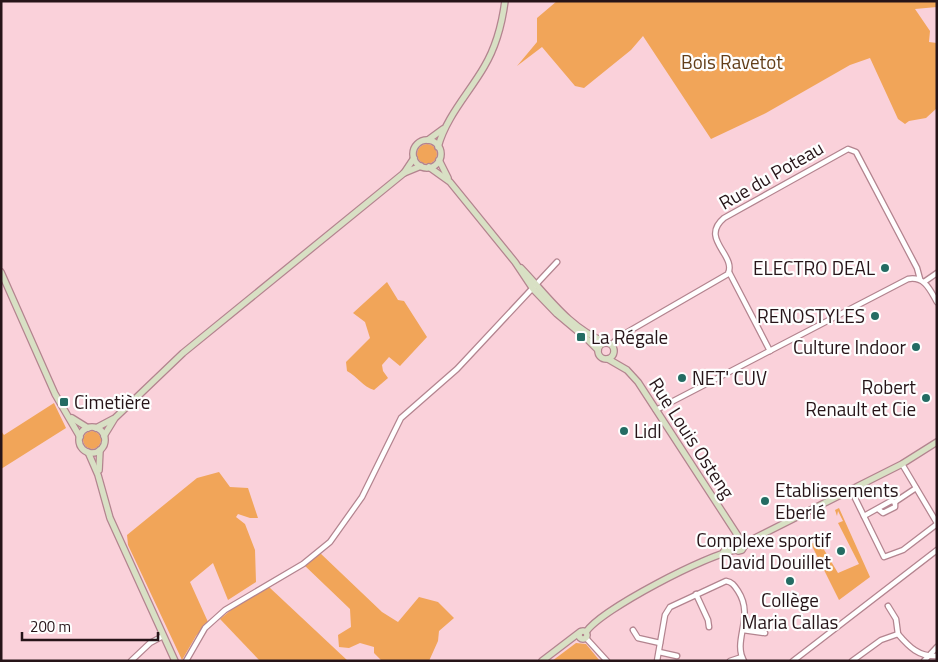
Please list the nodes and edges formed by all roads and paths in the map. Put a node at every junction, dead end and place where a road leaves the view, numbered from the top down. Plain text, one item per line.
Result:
1 (505, 1) edge
2 (445, 127) junction
3 (428, 140) junction
4 (438, 147) junction
5 (414, 158) junction
6 (439, 160) junction
7 (421, 166) junction
8 (429, 167) junction
9 (404, 173) junction
10 (450, 182) junction
11 (557, 262) dead end
12 (1, 272) edge
13 (729, 272) junction
14 (937, 273) edge
15 (922, 280) junction
16 (535, 287) junction
17 (937, 302) edge
18 (605, 342) junction
19 (612, 344) junction
20 (598, 350) junction
21 (770, 351) junction
22 (615, 352) junction
23 (608, 359) junction
24 (626, 370) junction
25 (656, 410) junction
26 (68, 416) junction
27 (115, 418) junction
28 (88, 428) junction
29 (96, 428) junction
30 (104, 436) junction
31 (80, 437) junction
32 (937, 442) edge
33 (100, 450) junction
34 (88, 452) junction
35 (902, 464) junction
36 (98, 475) junction
37 (916, 488) junction
38 (855, 498) dead end
39 (864, 516) junction
40 (937, 523) edge
41 (738, 544) junction
42 (937, 550) edge
43 (696, 594) junction
44 (888, 606) dead end
45 (709, 627) dead end
46 (633, 630) dead end
47 (743, 630) junction
48 (765, 633) dead end
49 (898, 634) junction
50 (583, 635) junction
51 (162, 636) junction
52 (660, 642) junction
53 (937, 647) edge
54 (659, 652) junction
55 (677, 656) dead end
56 (937, 656) edge
57 (926, 658) edge
58 (743, 659) edge
59 (131, 661) edge
60 (174, 661) edge
61 (186, 661) edge
62 (542, 661) edge
63 (606, 661) edge
64 (657, 661) edge
65 (730, 661) edge
66 (793, 661) edge
67 (852, 661) edge

1 - 2 street
2 - 3 street
2 - 4 street
3 - 4 street
3 - 5 street
4 - 6 street
5 - 7 street
5 - 9 street
6 - 8 street
6 - 10 street
7 - 8 street
7 - 9 street
8 - 10 street
9 - 27 street
10 - 16 street
11 - 16 street
12 - 26 street
13 - 15 street, Rue du Poteau
13 - 19 street
13 - 21 street, Rue du Poteau
14 - 15 street
15 - 17 street, Rue du Poteau
15 - 21 street
16 - 18 street
16 - 20 street
16 - 61 street
18 - 19 street
18 - 20 street
19 - 22 street
20 - 23 street
21 - 25 street
22 - 23 street
22 - 24 street, Rue Louis Osteng
23 - 24 street, Rue Louis Osteng
24 - 25 street, Rue Louis Osteng
25 - 41 street, Rue Louis Osteng
26 - 28 street
26 - 31 street
27 - 29 street
27 - 30 street
28 - 29 street
28 - 31 street
29 - 30 street
30 - 33 street
31 - 34 street
32 - 35 street
33 - 34 street
33 - 36 street
34 - 36 street
35 - 37 street
35 - 41 street
36 - 51 street
37 - 39 street
37 - 40 street
38 - 39 street
39 - 40 street
41 - 50 street
42 - 66 street
43 - 45 street
43 - 47 street
43 - 52 street
44 - 49 street
46 - 52 street
47 - 48 street
47 - 58 street
49 - 57 street
49 - 67 street
50 - 62 street
50 - 63 street
51 - 59 street
51 - 60 street
52 - 54 street
53 - 57 street
54 - 55 street
54 - 64 street
56 - 57 street
58 - 65 street

